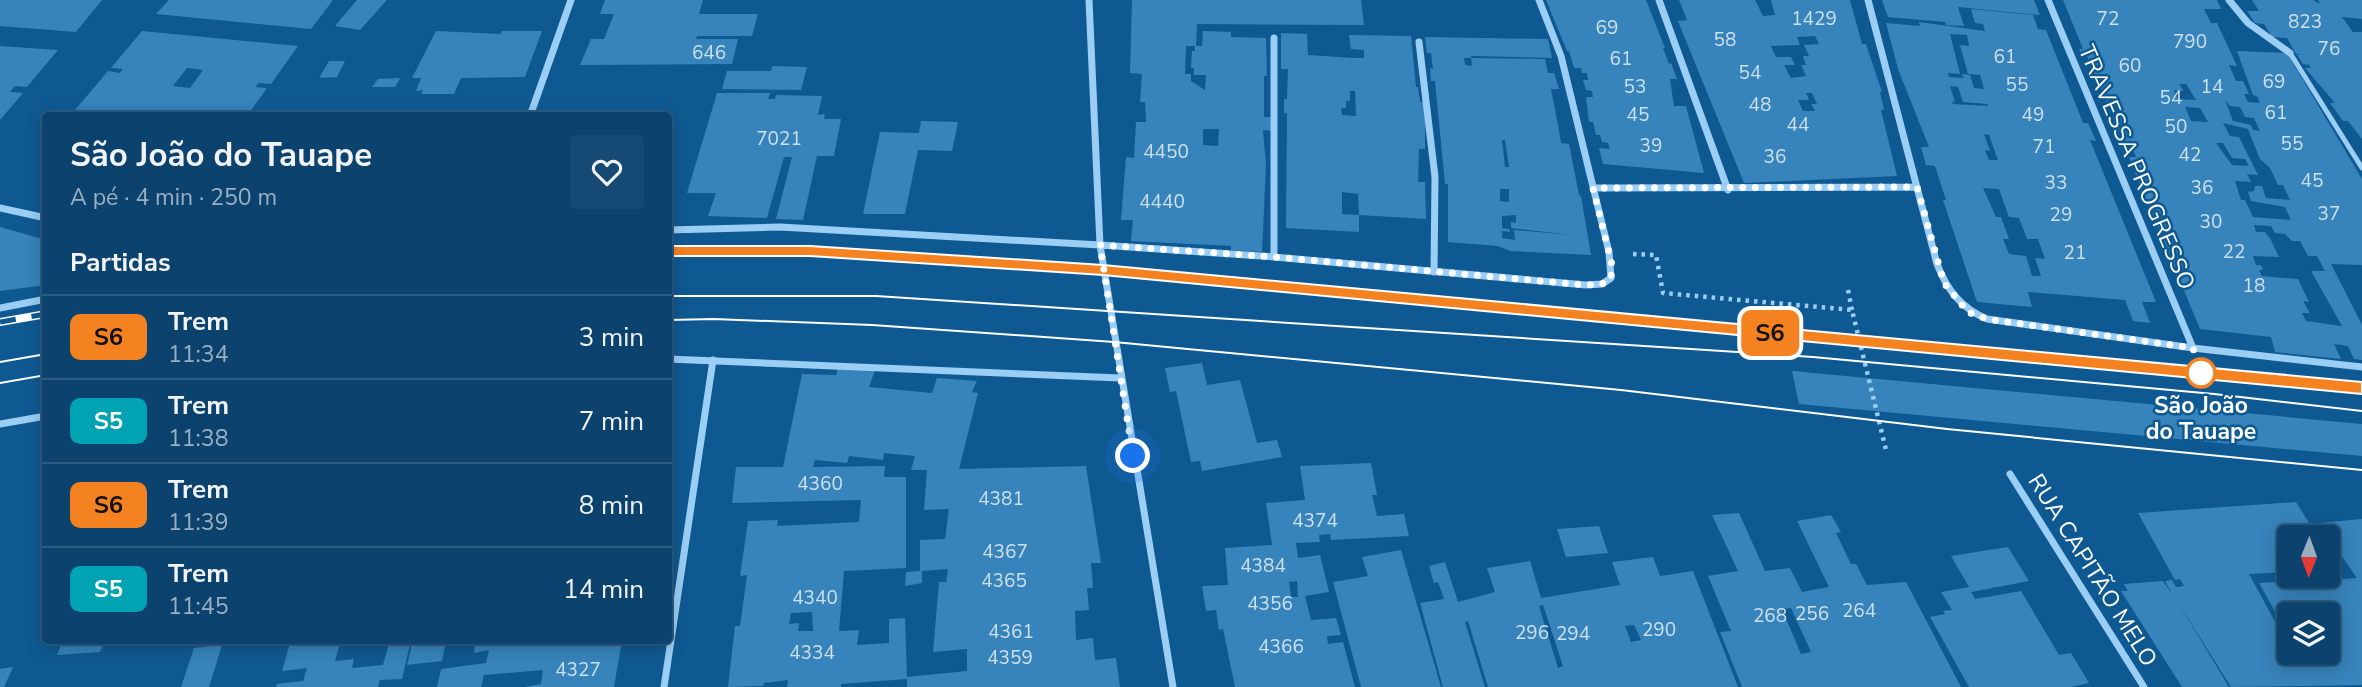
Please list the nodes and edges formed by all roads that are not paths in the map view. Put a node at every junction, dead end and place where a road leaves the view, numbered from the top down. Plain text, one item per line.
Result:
1 (571, 0) edge
2 (1089, 0) edge
3 (1539, 0) edge
4 (1659, 0) edge
5 (1868, 0) edge
6 (2048, 0) edge
7 (2229, 0) edge
8 (1274, 38) dead end
9 (1419, 43) dead end
10 (2290, 52) joint
11 (531, 112) edge
12 (2362, 167) edge
13 (1917, 187) junction
14 (1593, 188) junction
15 (1728, 190) junction
16 (0, 208) edge
17 (42, 217) edge
18 (672, 230) edge
19 (1100, 245) junction
20 (1274, 257) junction
21 (1434, 272) junction
22 (42, 300) edge
23 (0, 308) edge
24 (2193, 348) junction
25 (672, 359) edge
26 (713, 360) junction
27 (2362, 367) edge
28 (1120, 378) junction
29 (42, 417) edge
30 (0, 424) edge
31 (2010, 474) dead end
32 (672, 634) edge
33 (670, 644) edge
34 (664, 687) edge
35 (1173, 687) edge
36 (2144, 687) edge

1 - 11 street
2 - 19 street
3 - 14 street
4 - 15 street
5 - 13 street
6 - 24 street, TRAVESSA PROGRESSO
7 - 10 street
8 - 20 street
9 - 21 street
10 - 12 lane
13 - 15 street
13 - 24 street
14 - 15 street
14 - 21 street
16 - 17 street
18 - 19 street
19 - 20 street
19 - 28 street
20 - 21 street
22 - 23 street
24 - 27 street
25 - 26 street
26 - 28 street
26 - 32 street
28 - 35 street
29 - 30 street
31 - 36 street, RUA CAPITÃO MELO
33 - 34 street

